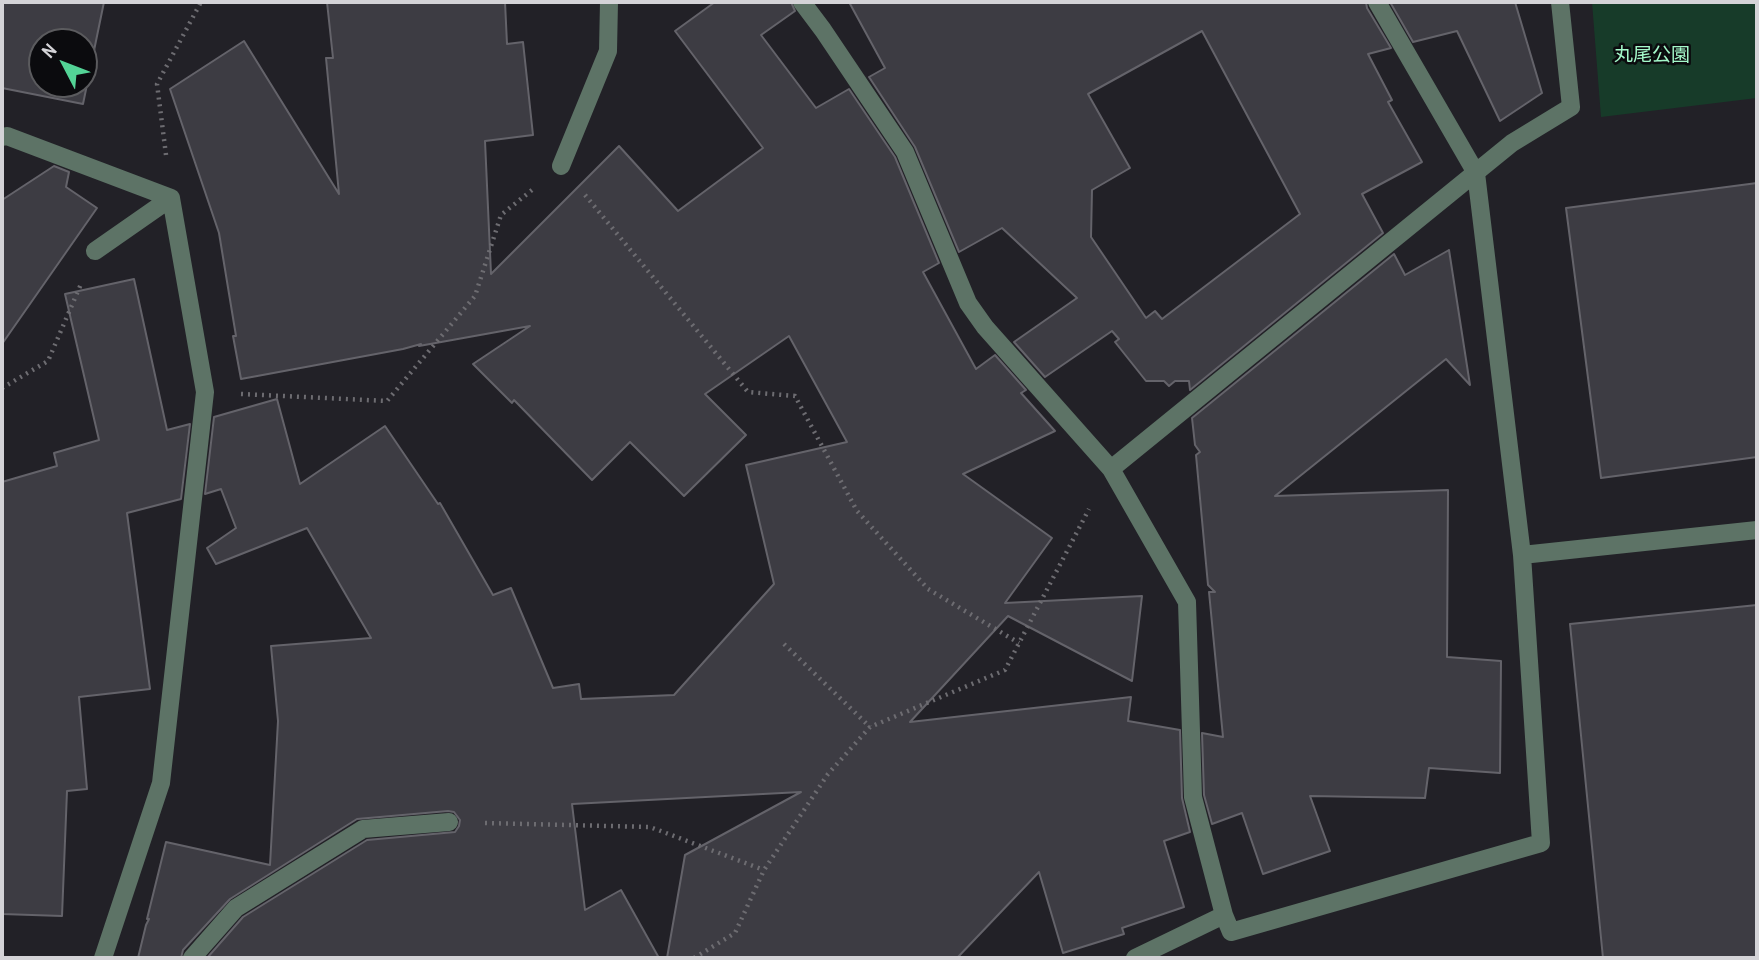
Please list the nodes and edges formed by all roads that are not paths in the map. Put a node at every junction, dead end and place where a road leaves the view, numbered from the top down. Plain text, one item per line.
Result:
1 (609, 2) edge
2 (802, 2) edge
3 (1377, 2) edge
4 (1560, 2) edge
5 (2, 137) edge
6 (561, 166) road end
7 (1476, 173) junction
8 (171, 198) junction
9 (95, 251) road end
10 (1111, 469) junction
11 (1757, 530) edge
12 (1522, 555) junction
13 (449, 822) road end
14 (1224, 915) junction
15 (103, 958) edge
16 (192, 958) edge
17 (1135, 958) edge

1 - 6 street
2 - 10 street
3 - 7 street
4 - 7 street
5 - 8 street
7 - 10 street
7 - 12 street
8 - 9 street
8 - 15 street
10 - 14 street
11 - 12 street
12 - 14 street
13 - 16 street
14 - 17 street

